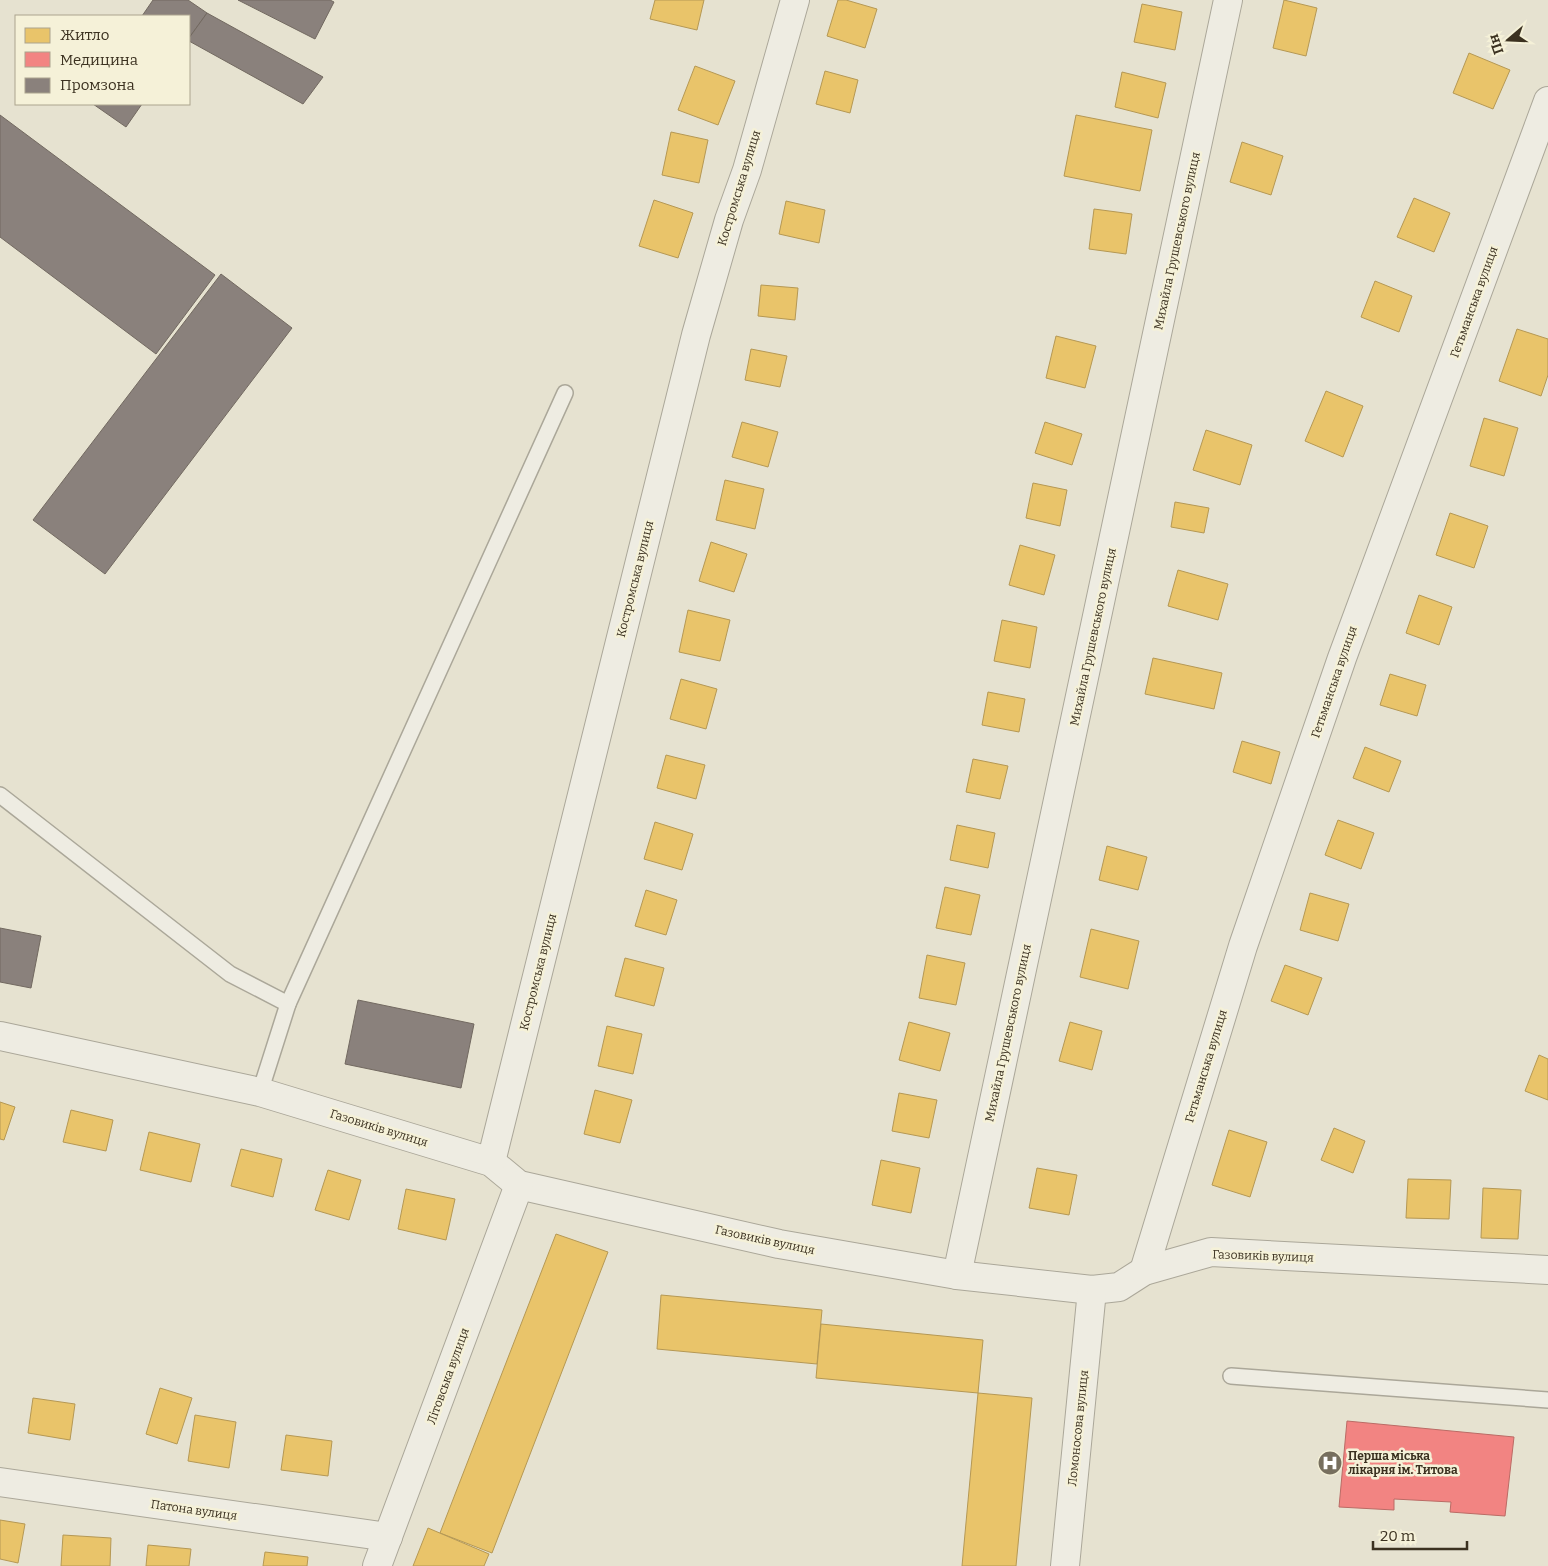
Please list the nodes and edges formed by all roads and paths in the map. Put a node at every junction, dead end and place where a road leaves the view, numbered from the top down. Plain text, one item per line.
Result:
1 (795, 0) edge
2 (1228, 0) edge
3 (1548, 101) edge
4 (565, 393) dead end
5 (0, 796) edge
6 (288, 1004) junction
7 (0, 1036) edge
8 (260, 1092) junction
9 (491, 1162) junction
10 (519, 1185) junction
11 (1548, 1270) edge
12 (1144, 1271) junction
13 (957, 1275) junction
14 (1092, 1290) junction
15 (1231, 1376) dead end
16 (1548, 1400) edge
17 (0, 1482) edge
18 (388, 1537) junction
19 (377, 1566) edge
20 (1064, 1566) edge

1 - 9 street, Костромська вулиця
2 - 13 street, Михайла Грушевського вулиця
3 - 12 street, Гетьманська вулиця
4 - 6 lane
5 - 6 lane
6 - 8 lane
7 - 8 street, Газовиків вулиця
8 - 9 street, Газовиків вулиця
9 - 10 street, Газовиків вулиця
10 - 13 street, Газовиків вулиця
10 - 18 street, Літовська вулиця
11 - 12 street, Газовиків вулиця
12 - 14 street, Газовиків вулиця
13 - 14 street, Газовиків вулиця
14 - 20 street, Ломоносова вулиця
15 - 16 lane
17 - 18 street, Патона вулиця
18 - 19 street, Літовська вулиця

